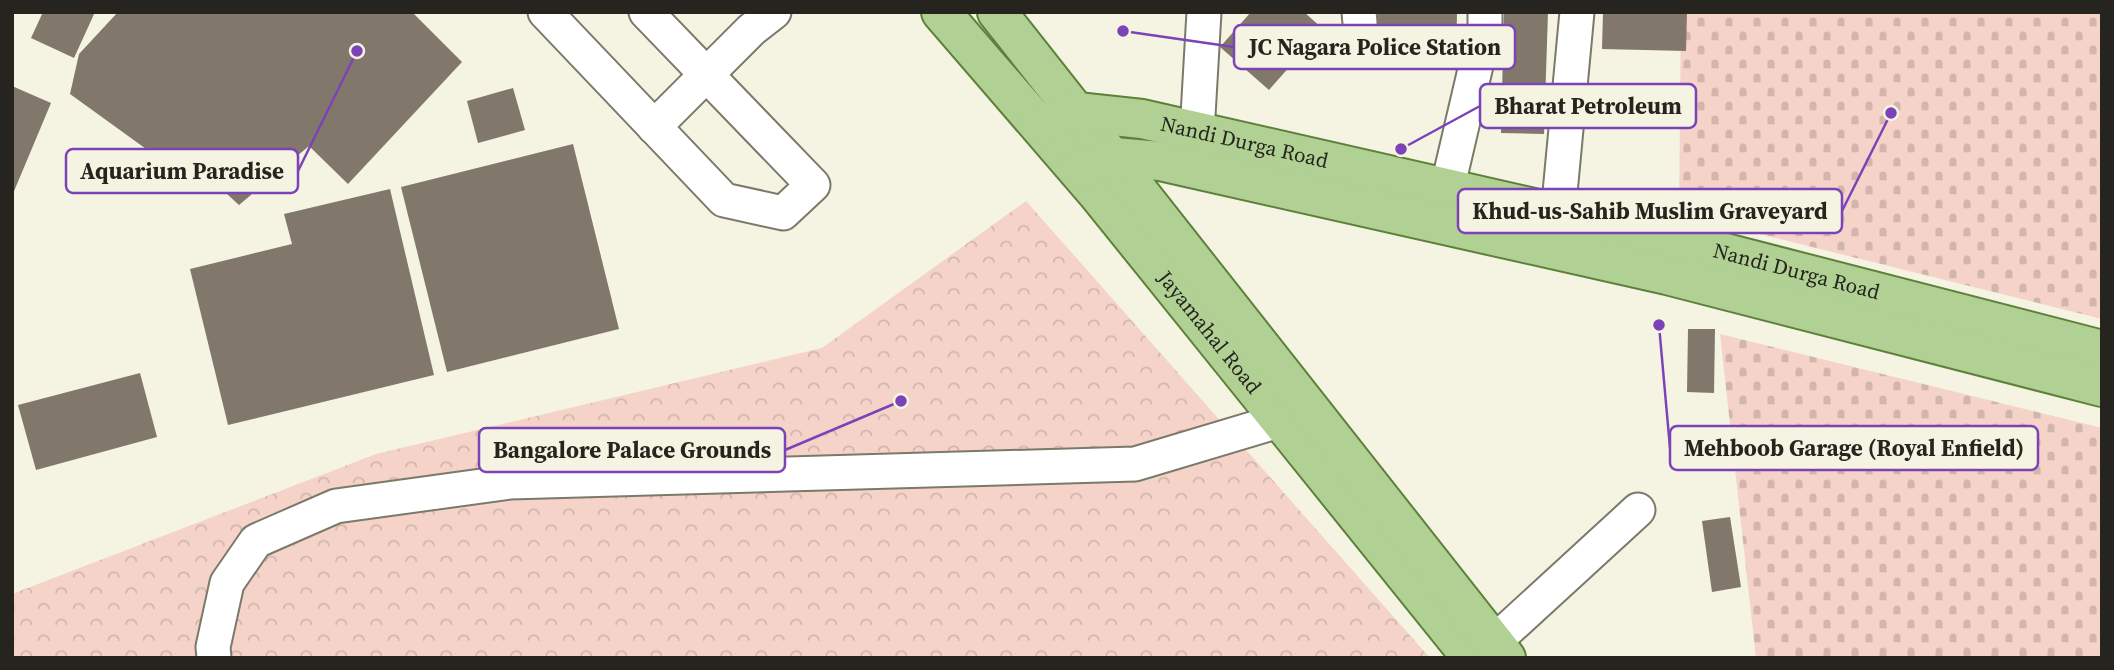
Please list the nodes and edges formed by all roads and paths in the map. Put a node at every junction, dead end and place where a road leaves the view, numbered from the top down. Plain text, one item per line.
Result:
1 (545, 12) edge
2 (646, 12) edge
3 (941, 12) edge
4 (997, 12) edge
5 (1204, 12) edge
6 (1485, 12) edge
7 (1577, 12) edge
8 (763, 18) edge
9 (707, 76) junction
10 (1076, 112) junction
11 (1040, 126) junction
12 (654, 127) junction
13 (1198, 133) junction
14 (1113, 157) junction
15 (1078, 170) junction
16 (1443, 207) junction
17 (1558, 214) junction
18 (2102, 350) edge
19 (2102, 387) edge
20 (1293, 411) junction
21 (1639, 510) dead end
22 (1490, 653) edge
23 (214, 658) edge

1 - 12 street
2 - 9 street
3 - 11 main road, Jayamahal Road
4 - 10 main road, Jayamahal Road
5 - 13 street
6 - 16 street
7 - 17 street
8 - 9 street
9 - 12 street
9 - 12 street
10 - 11 main road, Nandi Durga Road
10 - 13 main road, Nandi Durga Road
10 - 14 main road, Jayamahal Road
11 - 15 main road, Jayamahal Road
13 - 16 main road, Nandi Durga Road
14 - 15 main road, Nandi Durga Road
14 - 16 main road, Nandi Durga Road
14 - 20 main road, Jayamahal Road
15 - 20 main road, Jayamahal Road
16 - 17 main road, Nandi Durga Road
16 - 19 main road, Nandi Durga Road
17 - 18 main road, Nandi Durga Road
20 - 22 main road, Jayamahal Road
20 - 23 street
21 - 22 street

